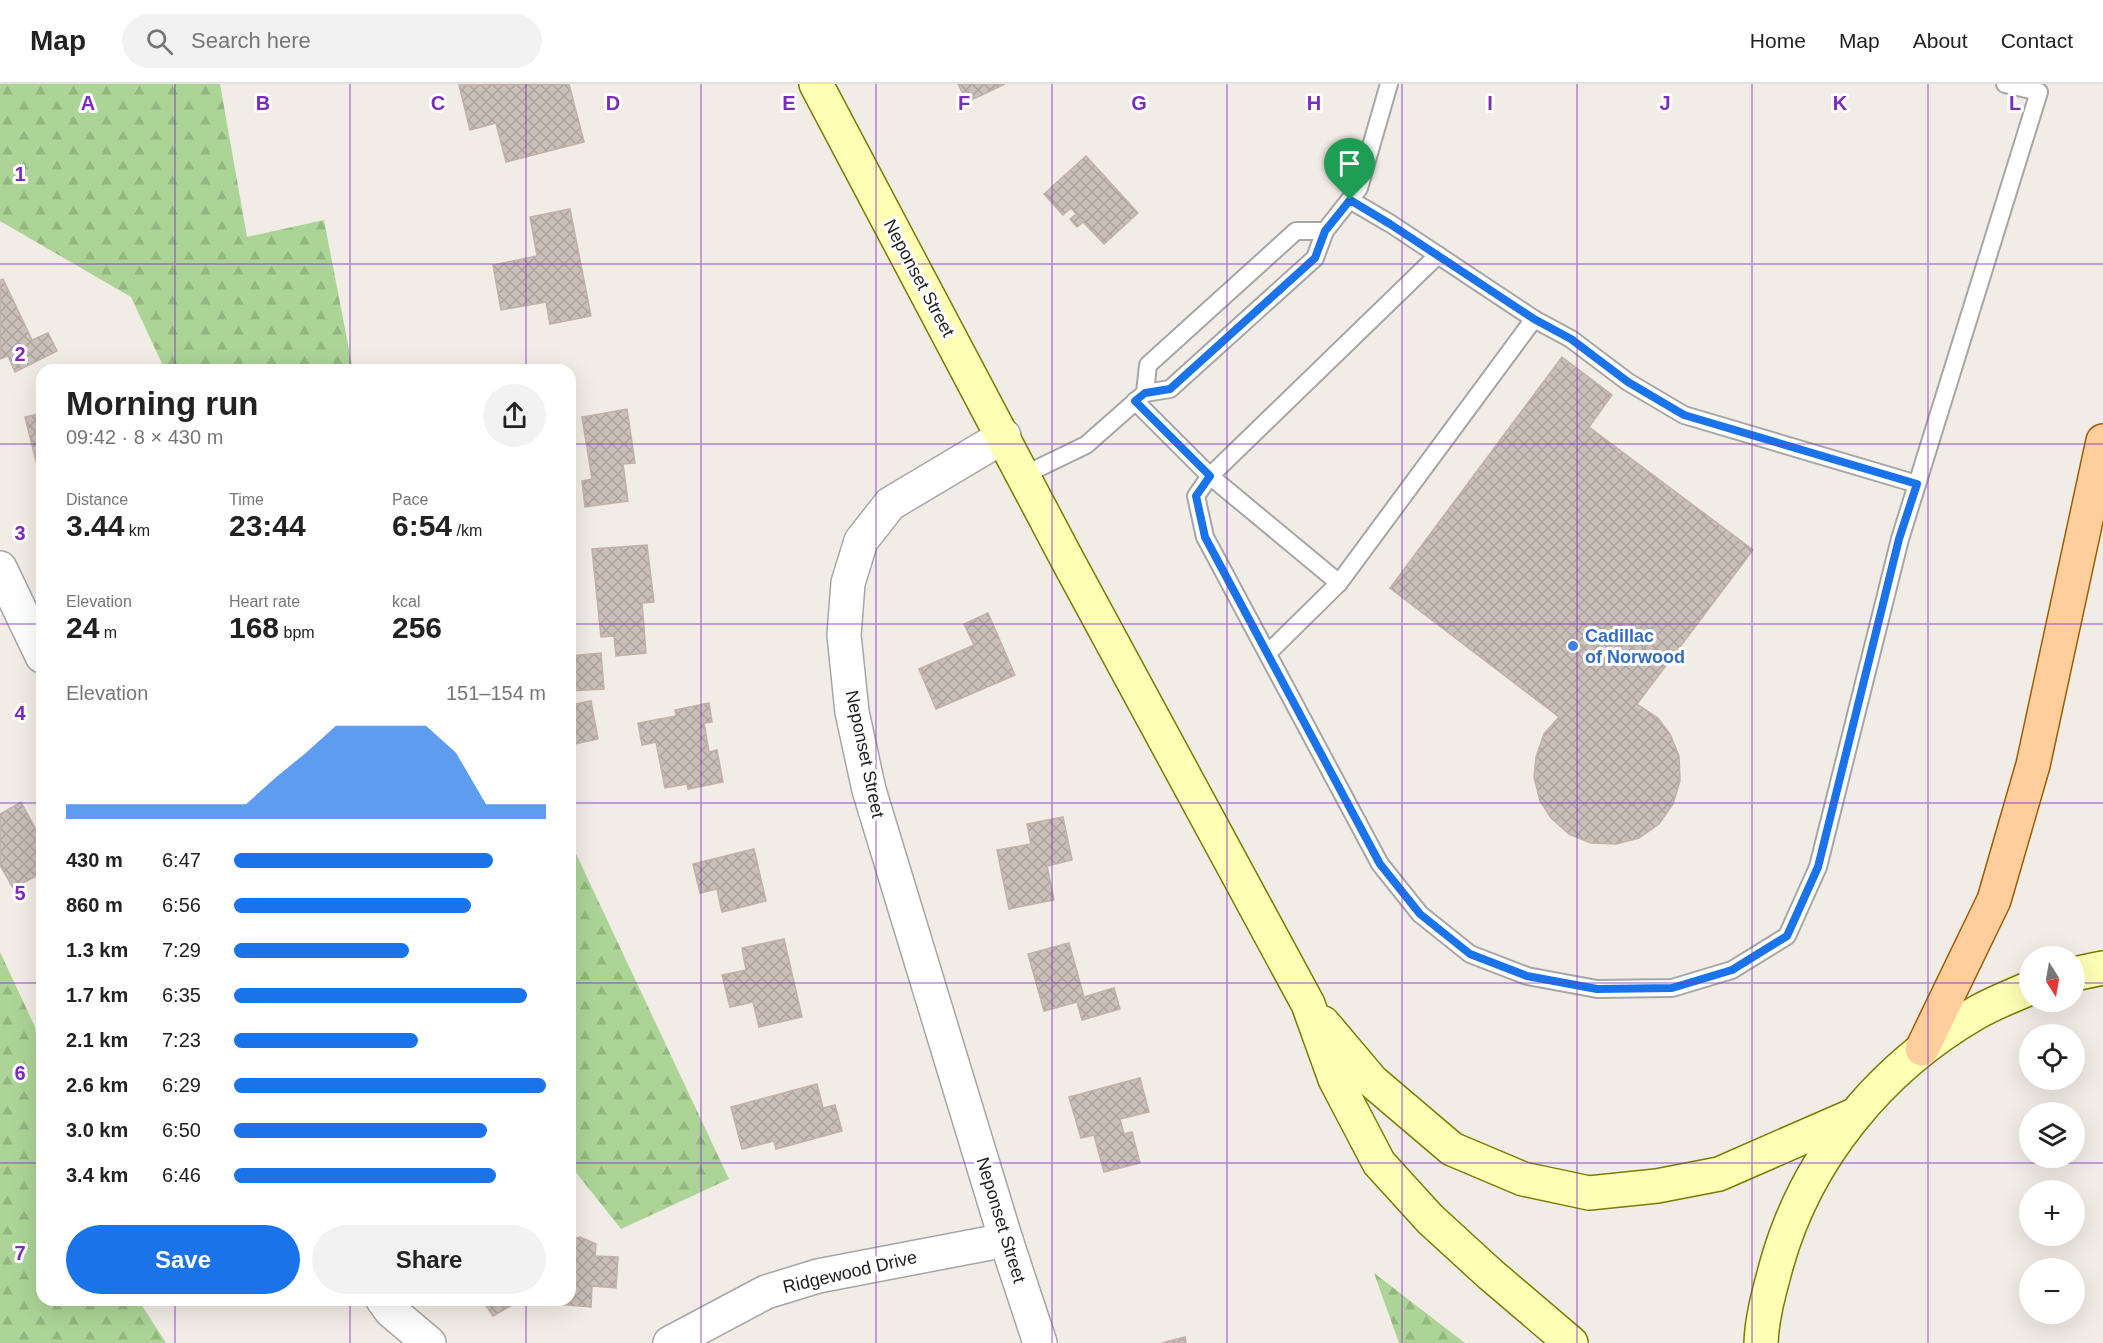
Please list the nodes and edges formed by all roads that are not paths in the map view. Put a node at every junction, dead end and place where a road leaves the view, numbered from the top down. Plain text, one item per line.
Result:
1 (816, 84) edge
2 (1389, 84) edge
3 (2005, 84) edge
4 (1350, 200) junction
5 (1325, 231) junction
6 (1438, 255) junction
7 (1534, 319) junction
8 (1140, 397) junction
9 (1004, 436) junction
10 (2103, 441) edge
11 (1024, 475) junction
12 (1210, 476) junction
13 (1917, 484) junction
14 (0, 568) edge
15 (1339, 583) junction
16 (36, 643) edge
17 (1268, 653) junction
18 (2019, 993) edge
19 (1308, 1004) junction
20 (1922, 1048) junction
21 (1854, 1115) junction
22 (1006, 1240) junction
23 (387, 1306) edge
24 (429, 1343) edge
25 (670, 1343) edge
26 (1040, 1343) edge
27 (1571, 1343) edge
28 (1761, 1343) edge

1 - 9 main road, Neponset Street
2 - 4 lane
3 - 13 lane
4 - 5 lane
4 - 6 lane
5 - 8 lane
5 - 8 lane
6 - 7 lane
6 - 12 lane
7 - 13 lane
7 - 15 lane
8 - 11 lane
8 - 12 lane
9 - 11 main road
9 - 22 street, Neponset Street
10 - 20 main road
11 - 19 main road
12 - 15 lane
12 - 17 lane
13 - 17 lane
14 - 16 street
15 - 17 lane
18 - 20 main road
19 - 21 main road
19 - 27 main road
20 - 21 main road
21 - 28 main road
22 - 25 street, Ridgewood Drive
22 - 26 street, Neponset Street
23 - 24 street

